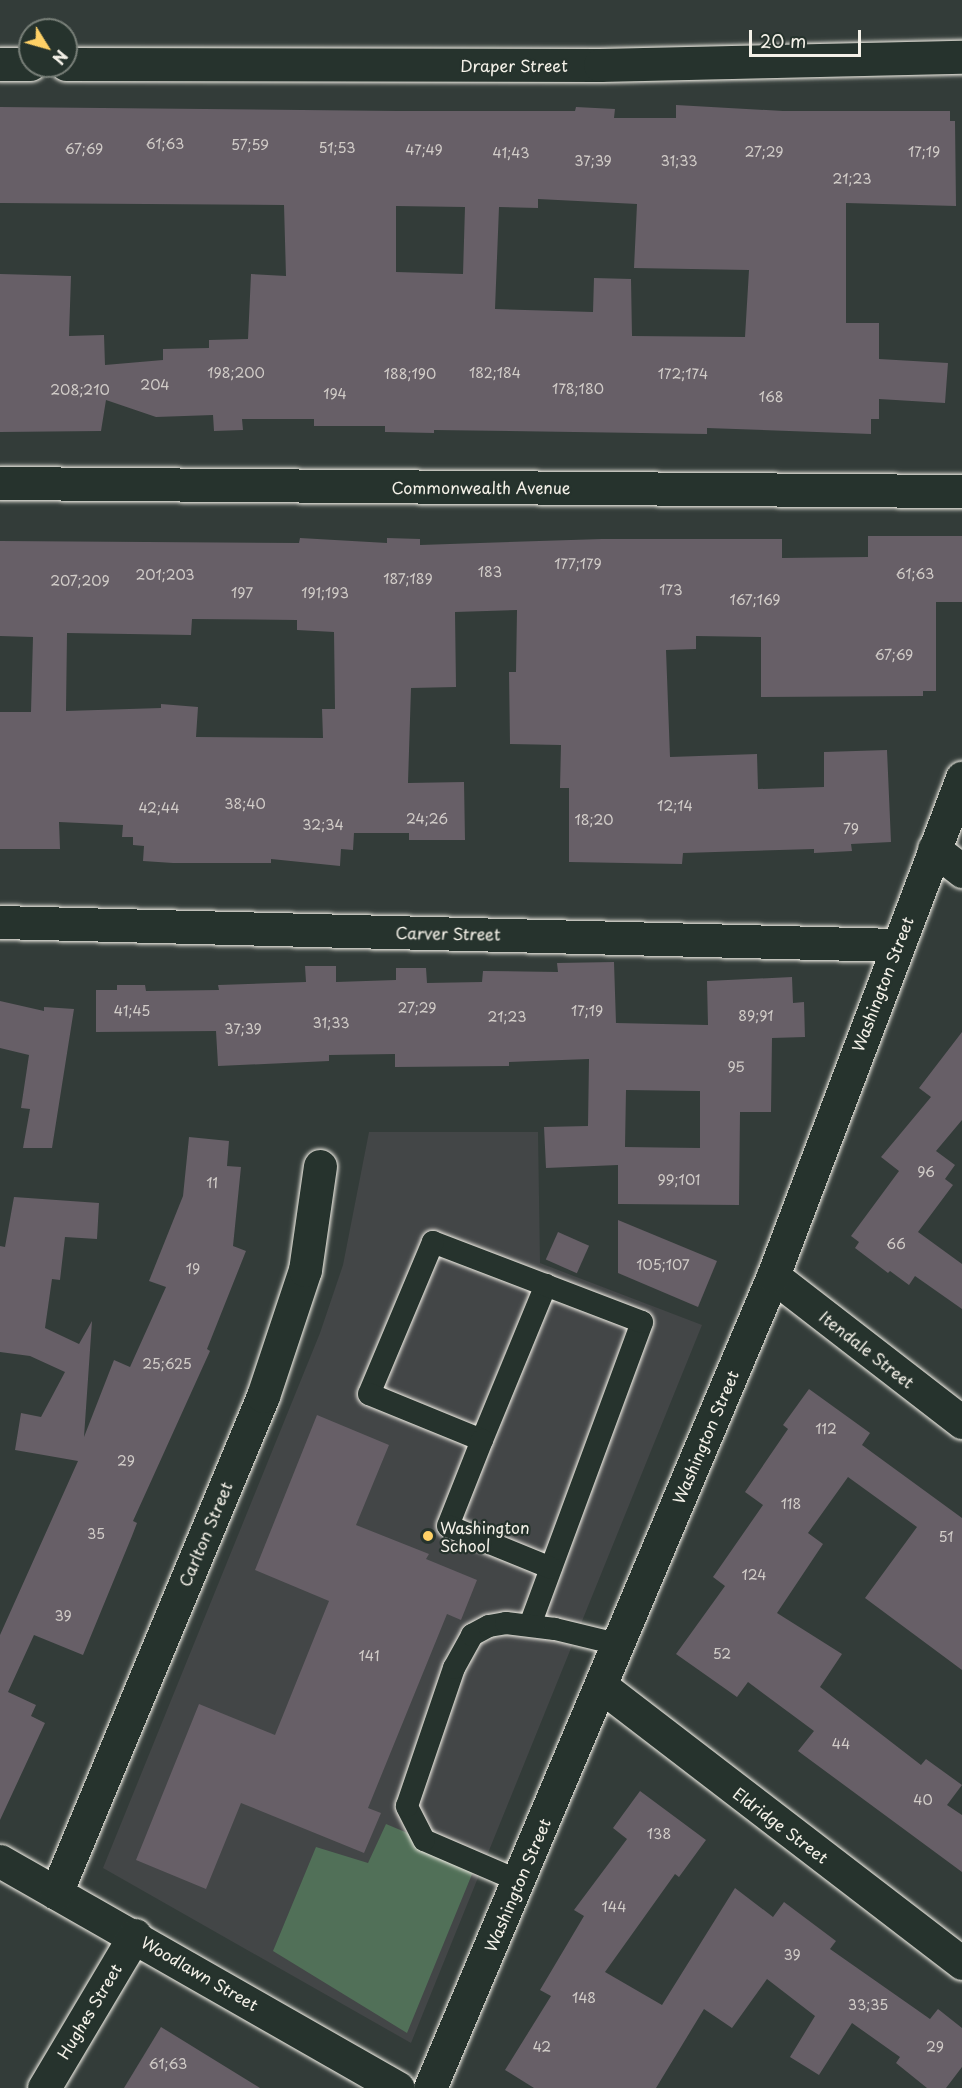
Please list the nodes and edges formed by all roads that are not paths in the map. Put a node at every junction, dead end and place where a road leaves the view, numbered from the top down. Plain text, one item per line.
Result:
1 (962, 57) edge
2 (0, 64) edge
3 (18, 64) edge
4 (78, 64) edge
5 (0, 483) edge
6 (962, 491) edge
7 (962, 778) edge
8 (934, 849) junction
9 (962, 871) edge
10 (0, 922) edge
11 (896, 945) junction
12 (320, 1166) dead end
13 (773, 1276) junction
14 (546, 1285) junction
15 (962, 1422) edge
16 (482, 1440) junction
17 (551, 1568) junction
18 (530, 1624) junction
19 (617, 1644) junction
20 (601, 1686) junction
21 (0, 1861) edge
22 (519, 1881) junction
23 (56, 1893) junction
24 (135, 1935) junction
25 (962, 1963) edge
26 (44, 2088) edge
27 (398, 2088) edge
28 (430, 2088) edge

1 - 4 street, Draper Street
2 - 3 street
5 - 6 street, Commonwealth Avenue
7 - 8 street, Washington Street
8 - 9 street
8 - 11 street, Washington Street
10 - 11 street, Carver Street
11 - 13 street, Washington Street
12 - 23 street, Carlton Street
13 - 15 street, Itendale Street
13 - 19 street, Washington Street
14 - 16 lane
14 - 16 lane
14 - 17 lane
16 - 17 lane
17 - 18 lane
18 - 19 lane
18 - 22 lane
19 - 20 street, Washington Street
20 - 22 street, Washington Street
20 - 25 street, Eldridge Street
21 - 23 street, Woodlawn Street
22 - 28 street, Washington Street
23 - 24 street, Woodlawn Street
24 - 26 street, Hughes Street
24 - 27 street, Woodlawn Street

